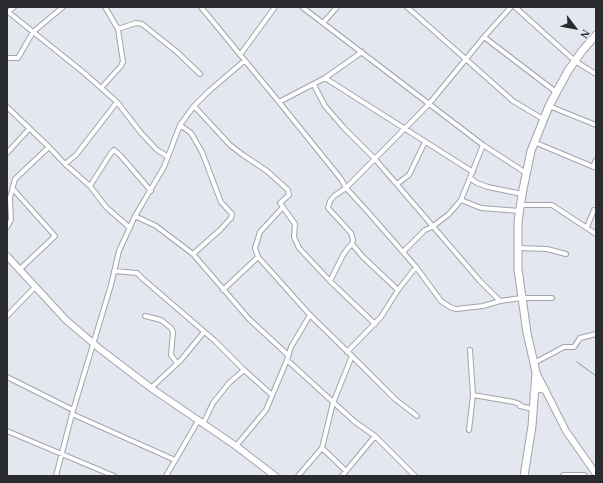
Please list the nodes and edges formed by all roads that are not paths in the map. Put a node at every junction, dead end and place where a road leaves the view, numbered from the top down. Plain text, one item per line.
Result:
1 (14, 7) edge
2 (63, 7) edge
3 (105, 7) edge
4 (201, 7) edge
5 (275, 7) edge
6 (302, 7) edge
7 (337, 7) edge
8 (408, 7) edge
9 (511, 7) edge
10 (514, 7) edge
11 (8, 12) edge
12 (323, 23) junction
13 (118, 29) junction
14 (33, 32) junction
15 (596, 35) edge
16 (484, 36) junction
17 (362, 52) junction
18 (240, 55) junction
19 (7, 58) edge
20 (466, 59) junction
21 (244, 61) junction
22 (575, 61) junction
23 (200, 74) dead end
24 (596, 74) edge
25 (325, 78) junction
26 (314, 85) junction
27 (100, 88) junction
28 (556, 92) junction
29 (117, 102) junction
30 (279, 102) junction
31 (429, 104) junction
32 (194, 106) junction
33 (549, 106) junction
34 (7, 107) edge
35 (543, 119) junction
36 (180, 125) junction
37 (596, 125) edge
38 (405, 128) junction
39 (29, 129) junction
40 (425, 142) junction
41 (534, 142) junction
42 (483, 145) junction
43 (49, 147) junction
44 (7, 153) edge
45 (167, 156) junction
46 (375, 159) junction
47 (596, 160) edge
48 (65, 164) junction
49 (595, 168) edge
50 (473, 172) junction
51 (526, 173) junction
52 (470, 178) junction
53 (397, 184) junction
54 (90, 186) junction
55 (346, 188) junction
56 (13, 189) junction
57 (151, 191) junction
58 (522, 194) junction
59 (461, 200) junction
60 (283, 207) junction
61 (520, 208) junction
62 (594, 210) dead end
63 (135, 216) junction
64 (7, 227) edge
65 (432, 227) junction
66 (587, 227) junction
67 (130, 228) junction
68 (596, 234) edge
69 (352, 244) junction
70 (518, 248) junction
71 (403, 252) junction
72 (193, 254) junction
73 (566, 254) dead end
74 (7, 256) edge
75 (258, 257) junction
76 (416, 267) junction
77 (19, 270) junction
78 (114, 271) junction
79 (330, 281) junction
80 (35, 287) junction
81 (223, 290) junction
82 (398, 290) junction
83 (521, 298) junction
84 (552, 298) dead end
85 (500, 301) junction
86 (310, 315) junction
87 (7, 316) edge
88 (145, 316) dead end
89 (375, 324) junction
90 (204, 332) junction
91 (596, 334) edge
92 (93, 343) junction
93 (470, 350) dead end
94 (347, 352) junction
95 (352, 356) junction
96 (288, 357) junction
97 (177, 363) junction
98 (534, 363) junction
99 (244, 370) junction
100 (536, 372) junction
101 (7, 377) edge
102 (151, 388) junction
103 (544, 389) junction
104 (534, 392) junction
105 (272, 395) junction
106 (473, 395) junction
107 (333, 403) junction
108 (533, 409) junction
109 (73, 412) junction
110 (417, 416) dead end
111 (201, 422) junction
112 (469, 430) dead end
113 (7, 431) edge
114 (375, 436) junction
115 (236, 446) junction
116 (322, 448) junction
117 (62, 454) junction
118 (175, 460) junction
119 (590, 465) junction
120 (346, 471) junction
121 (596, 474) edge
122 (56, 476) edge
123 (114, 476) edge
124 (166, 476) edge
125 (275, 476) edge
126 (298, 476) edge
127 (342, 476) edge
128 (415, 476) edge
129 (525, 476) edge
130 (564, 476) edge
131 (583, 476) edge

1 - 11 street
2 - 14 street
3 - 13 street
4 - 18 street
5 - 18 street
6 - 12 street
7 - 12 street
8 - 20 street
9 - 16 street
10 - 22 street
11 - 14 street
12 - 17 street
13 - 23 street
13 - 27 street
14 - 19 street
14 - 27 street
15 - 22 main road
16 - 20 street
16 - 28 street
17 - 25 street
17 - 31 street
18 - 21 street
20 - 31 street
20 - 35 street
21 - 30 street
21 - 32 street
22 - 24 street
22 - 28 main road
25 - 26 street
25 - 38 street
26 - 30 street
26 - 46 street
27 - 29 street
28 - 33 main road
29 - 45 street
29 - 48 street
30 - 55 street
31 - 38 street
31 - 42 street
32 - 36 street
32 - 60 street
33 - 35 main road
33 - 37 street
34 - 39 street
35 - 41 main road
36 - 45 street
36 - 72 street
38 - 40 street
38 - 46 street
39 - 43 street
39 - 44 street
40 - 50 street
40 - 53 street
41 - 49 street
41 - 51 main road
42 - 50 street
42 - 51 street
43 - 48 street
43 - 56 street
45 - 57 street
46 - 53 street
46 - 55 street
47 - 49 street
48 - 54 street
50 - 52 street
51 - 58 main road
52 - 58 street
52 - 59 street
53 - 65 street
54 - 57 street
54 - 67 street
55 - 69 street
55 - 71 street
56 - 64 street
56 - 77 street
57 - 63 street
58 - 61 main road
59 - 61 street
59 - 65 street
60 - 75 street
60 - 79 street
61 - 66 street
61 - 70 main road
62 - 66 street
63 - 67 street
63 - 72 street
65 - 71 street
65 - 85 street
66 - 68 street
67 - 78 street
69 - 79 street
69 - 82 street
70 - 73 street
70 - 83 main road
71 - 76 street
72 - 81 street
74 - 77 street
75 - 81 street
75 - 86 street
76 - 82 street
76 - 85 street
77 - 80 street
78 - 90 street
78 - 92 street
79 - 89 street
80 - 87 street
80 - 92 street
81 - 96 street
82 - 89 street
83 - 84 street
83 - 85 street
83 - 98 main road
86 - 94 street
86 - 96 street
88 - 97 street
89 - 94 street
90 - 97 street
90 - 99 street
91 - 98 street
92 - 102 street
92 - 109 street
93 - 106 street
94 - 95 street
95 - 107 street
95 - 110 street
96 - 105 street
96 - 107 street
97 - 102 street
98 - 100 main road
99 - 105 street
99 - 111 street
100 - 103 street
100 - 104 main road
101 - 109 street
102 - 111 street
103 - 104 main road
103 - 119 street
104 - 108 main road
105 - 115 street
106 - 108 street
106 - 112 street
107 - 114 street
107 - 116 street
108 - 129 main road
109 - 117 street
109 - 118 street
111 - 115 street
111 - 118 street
113 - 117 street
114 - 120 street
114 - 128 street
115 - 125 street
116 - 120 street
116 - 126 street
117 - 122 street
117 - 123 street
118 - 124 street
119 - 121 street
119 - 131 street
120 - 127 street
130 - 131 street

